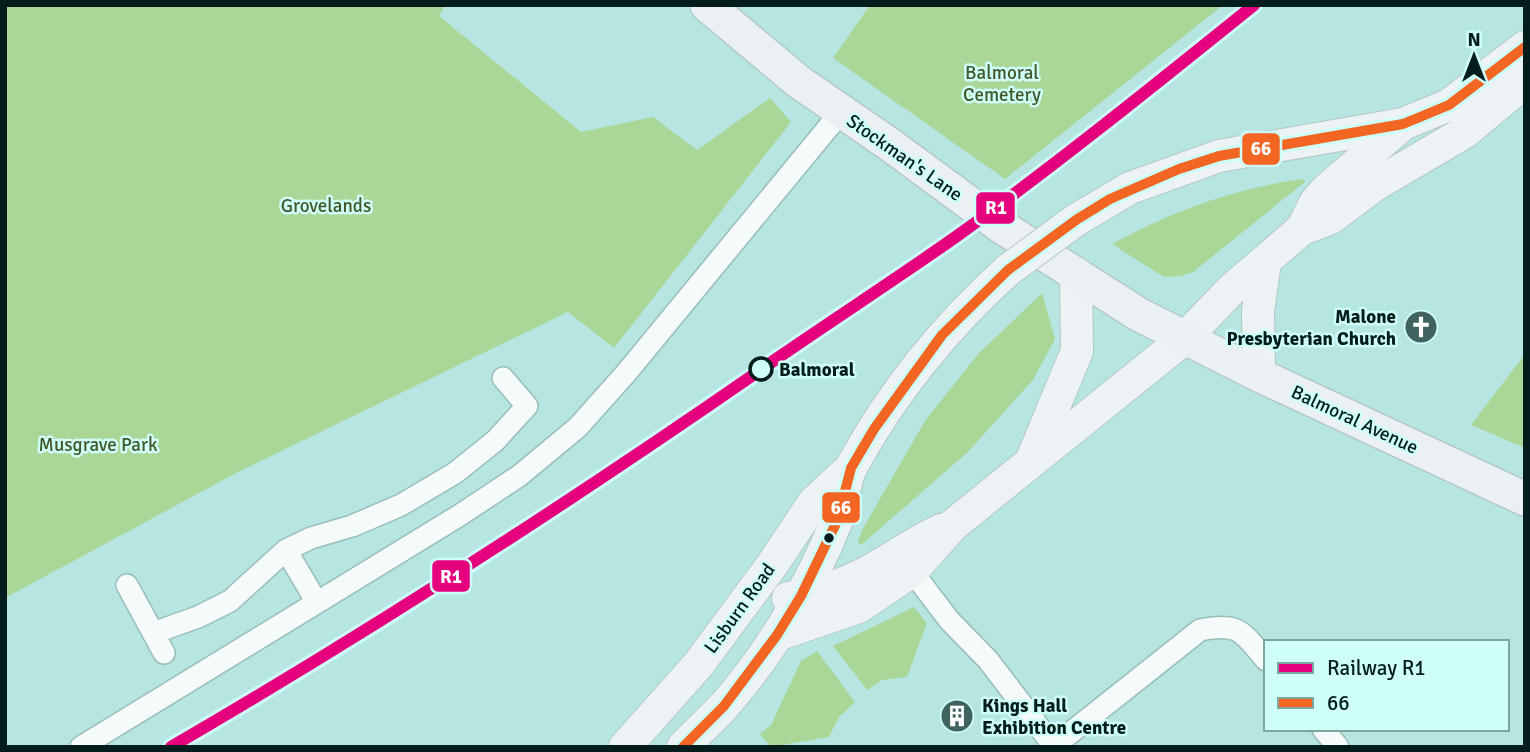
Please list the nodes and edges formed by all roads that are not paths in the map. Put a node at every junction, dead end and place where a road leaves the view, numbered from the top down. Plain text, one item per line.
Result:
1 (707, 5) edge
2 (1525, 47) edge
3 (1525, 82) edge
4 (841, 112) junction
5 (1403, 124) junction
6 (1302, 229) junction
7 (1265, 262) junction
8 (1076, 273) junction
9 (1185, 338) junction
10 (1259, 375) junction
11 (503, 378) dead end
12 (1031, 461) junction
13 (850, 468) junction
14 (1525, 499) edge
15 (286, 550) junction
16 (905, 562) junction
17 (127, 585) dead end
18 (801, 596) junction
19 (316, 601) junction
20 (153, 633) junction
21 (777, 635) junction
22 (164, 653) dead end
23 (1264, 658) edge
24 (698, 664) junction
25 (1326, 731) edge
26 (80, 747) edge
27 (625, 747) edge
28 (682, 747) edge
29 (1338, 747) edge

1 - 4 highway, Stockman's Lane
2 - 5 main road, Lisburn Road
3 - 6 main road
4 - 8 highway, Stockman's Lane
4 - 19 street
5 - 6 main road
5 - 13 main road, Lisburn Road, bridge
6 - 7 main road
7 - 9 main road
7 - 10 main road
8 - 9 highway, Stockman's Lane
8 - 12 main road
9 - 10 highway, Balmoral Avenue
9 - 12 main road
10 - 14 highway, Balmoral Avenue
11 - 15 street
12 - 16 main road
13 - 18 main road, Lisburn Road
13 - 24 main road, Lisburn Road
15 - 19 street
15 - 20 street
16 - 18 main road
16 - 21 main road
16 - 23 street
17 - 20 street
18 - 21 main road, Lisburn Road
18 - 24 main road
19 - 26 street
20 - 22 street
21 - 28 main road, Lisburn Road
24 - 27 main road, Lisburn Road
25 - 29 street

